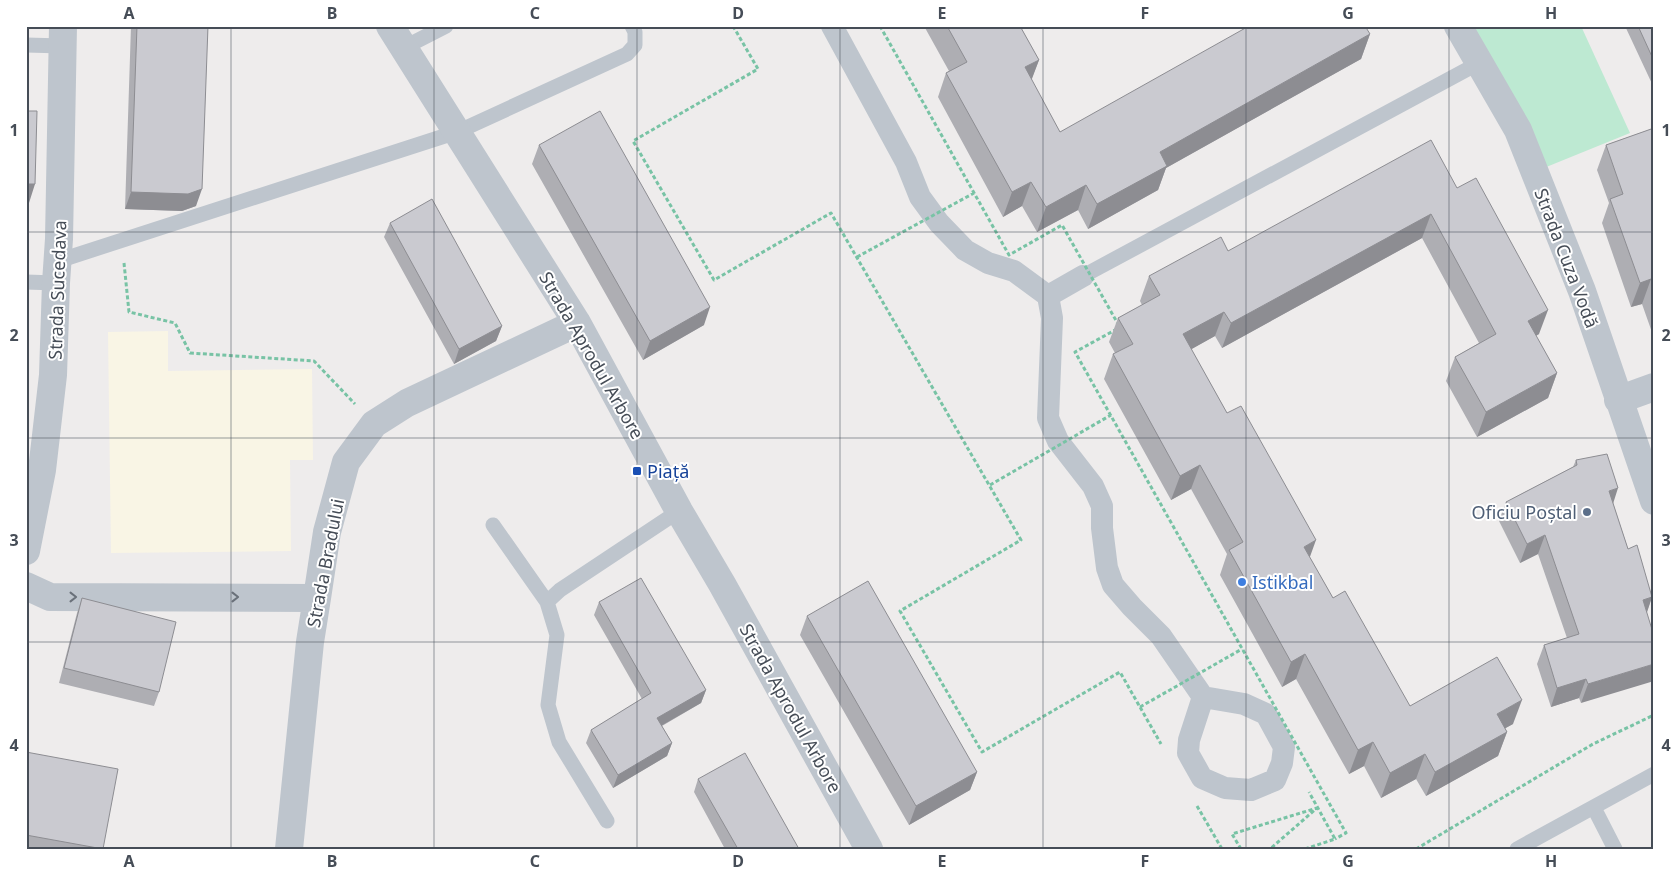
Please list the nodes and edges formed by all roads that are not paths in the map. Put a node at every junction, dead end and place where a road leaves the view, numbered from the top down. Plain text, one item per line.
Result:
1 (446, 26) edge
2 (632, 26) edge
3 (832, 26) edge
4 (1458, 26) edge
5 (63, 36) edge
6 (397, 37) edge
7 (26, 45) edge
8 (1479, 63) junction
9 (456, 132) junction
10 (57, 272) junction
11 (1083, 276) joint
12 (26, 282) edge
13 (1048, 296) junction
14 (577, 323) junction
15 (1654, 387) edge
16 (1618, 400) junction
17 (1654, 501) edge
18 (679, 511) junction
19 (493, 525) dead end
20 (26, 551) edge
21 (26, 586) edge
22 (316, 598) junction
23 (547, 602) junction
24 (1203, 697) junction
25 (1654, 774) edge
26 (1594, 808) junction
27 (607, 821) dead end
28 (289, 849) edge
29 (869, 849) edge
30 (1517, 849) edge
31 (1615, 849) edge

1 - 6 lane
2 - 9 lane
3 - 13 street
4 - 8 street, Strada Cuza Vodă
5 - 7 lane
5 - 10 street, Strada Sucedava
6 - 9 street, Strada Aprodul Arbore
8 - 11 lane
8 - 16 street, Strada Cuza Vodă
9 - 10 lane
9 - 14 street, Strada Aprodul Arbore
10 - 12 lane
10 - 20 street, Strada Sucedava
11 - 13 street
13 - 24 street
14 - 18 street, Strada Aprodul Arbore
14 - 22 street, Strada Bradului
15 - 16 street
16 - 17 street, Strada Cuza Vodă
18 - 23 lane
18 - 29 street, Strada Aprodul Arbore
19 - 23 lane
21 -> 22 street
22 - 28 street, Strada Bradului
23 - 27 lane
24 - 24 street
25 - 26 lane
26 - 30 lane
26 - 31 lane

